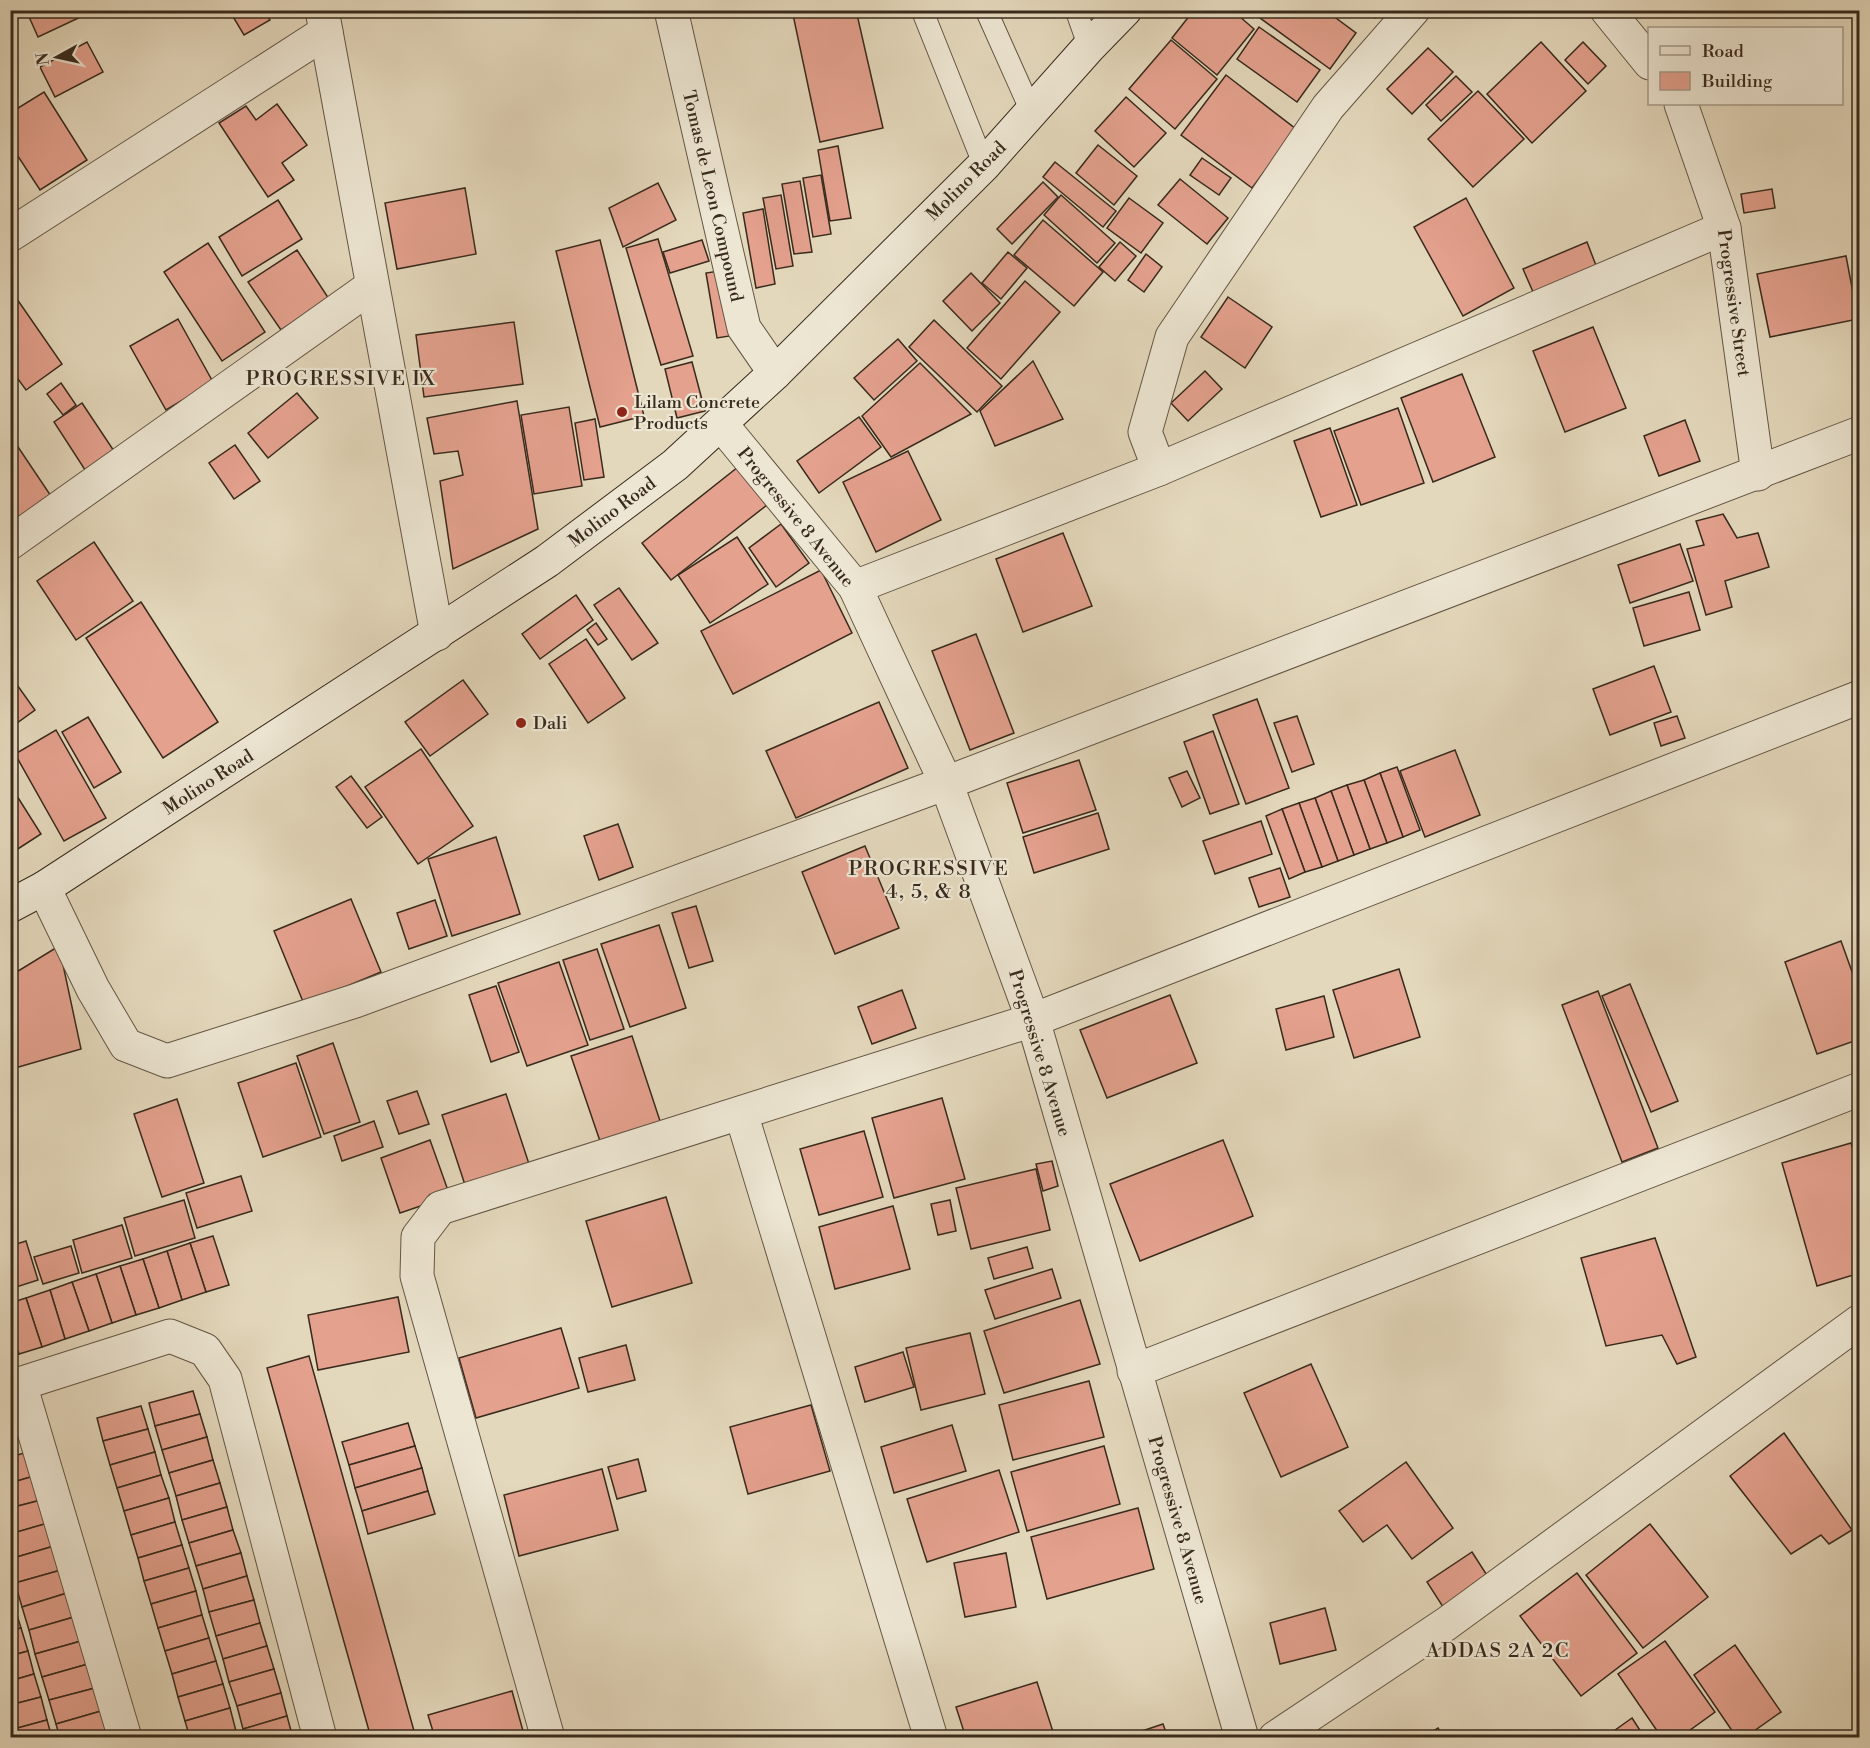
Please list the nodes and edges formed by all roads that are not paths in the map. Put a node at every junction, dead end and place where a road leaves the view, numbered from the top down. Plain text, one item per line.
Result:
1 (670, 10) edge
2 (922, 10) edge
3 (986, 10) edge
4 (1076, 10) edge
5 (1125, 10) edge
6 (1413, 10) edge
7 (1606, 10) edge
8 (324, 21) edge
9 (1089, 47) junction
10 (1648, 61) edge
11 (1680, 105) edge
12 (1032, 113) junction
13 (984, 165) junction
14 (1724, 228) junction
15 (10, 235) edge
16 (372, 286) junction
17 (775, 373) junction
18 (721, 424) junction
19 (1860, 433) edge
20 (1159, 469) junction
21 (1758, 474) junction
22 (10, 543) edge
23 (855, 588) junction
24 (436, 634) junction
25 (1860, 697) edge
26 (946, 783) junction
27 (44, 888) junction
28 (10, 906) edge
29 (1033, 1020) junction
30 (1860, 1089) edge
31 (741, 1113) junction
32 (1860, 1321) edge
33 (1134, 1371) junction
34 (15, 1385) edge
35 (125, 1737) edge
36 (320, 1737) edge
37 (548, 1737) edge
38 (931, 1737) edge
39 (1242, 1737) edge
40 (1275, 1737) edge

1 - 17 street, Tomas de Leon Compound
2 - 13 lane
3 - 12 lane
4 - 9 lane
5 - 9 street, Molino Road
6 - 20 street
7 - 10 street
8 - 15 street
8 - 16 street
9 - 12 street, Molino Road
11 - 14 street, Progressive Street
12 - 13 street, Molino Road
13 - 17 street, Molino Road
14 - 20 street
14 - 21 street, Progressive Street
16 - 22 street
16 - 24 street
17 - 18 street, Molino Road
18 - 23 street, Progressive 8 Avenue
18 - 24 street, Molino Road
19 - 21 street
20 - 23 street
21 - 26 street
23 - 26 street, Progressive 8 Avenue
24 - 27 street, Molino Road
25 - 29 street
26 - 27 street
26 - 29 street, Progressive 8 Avenue
27 - 28 street, Molino Road
29 - 31 street
29 - 33 street, Progressive 8 Avenue
30 - 33 street
31 - 37 street
31 - 38 street
32 - 40 street
33 - 39 street, Progressive 8 Avenue
34 - 35 street
34 - 36 street

